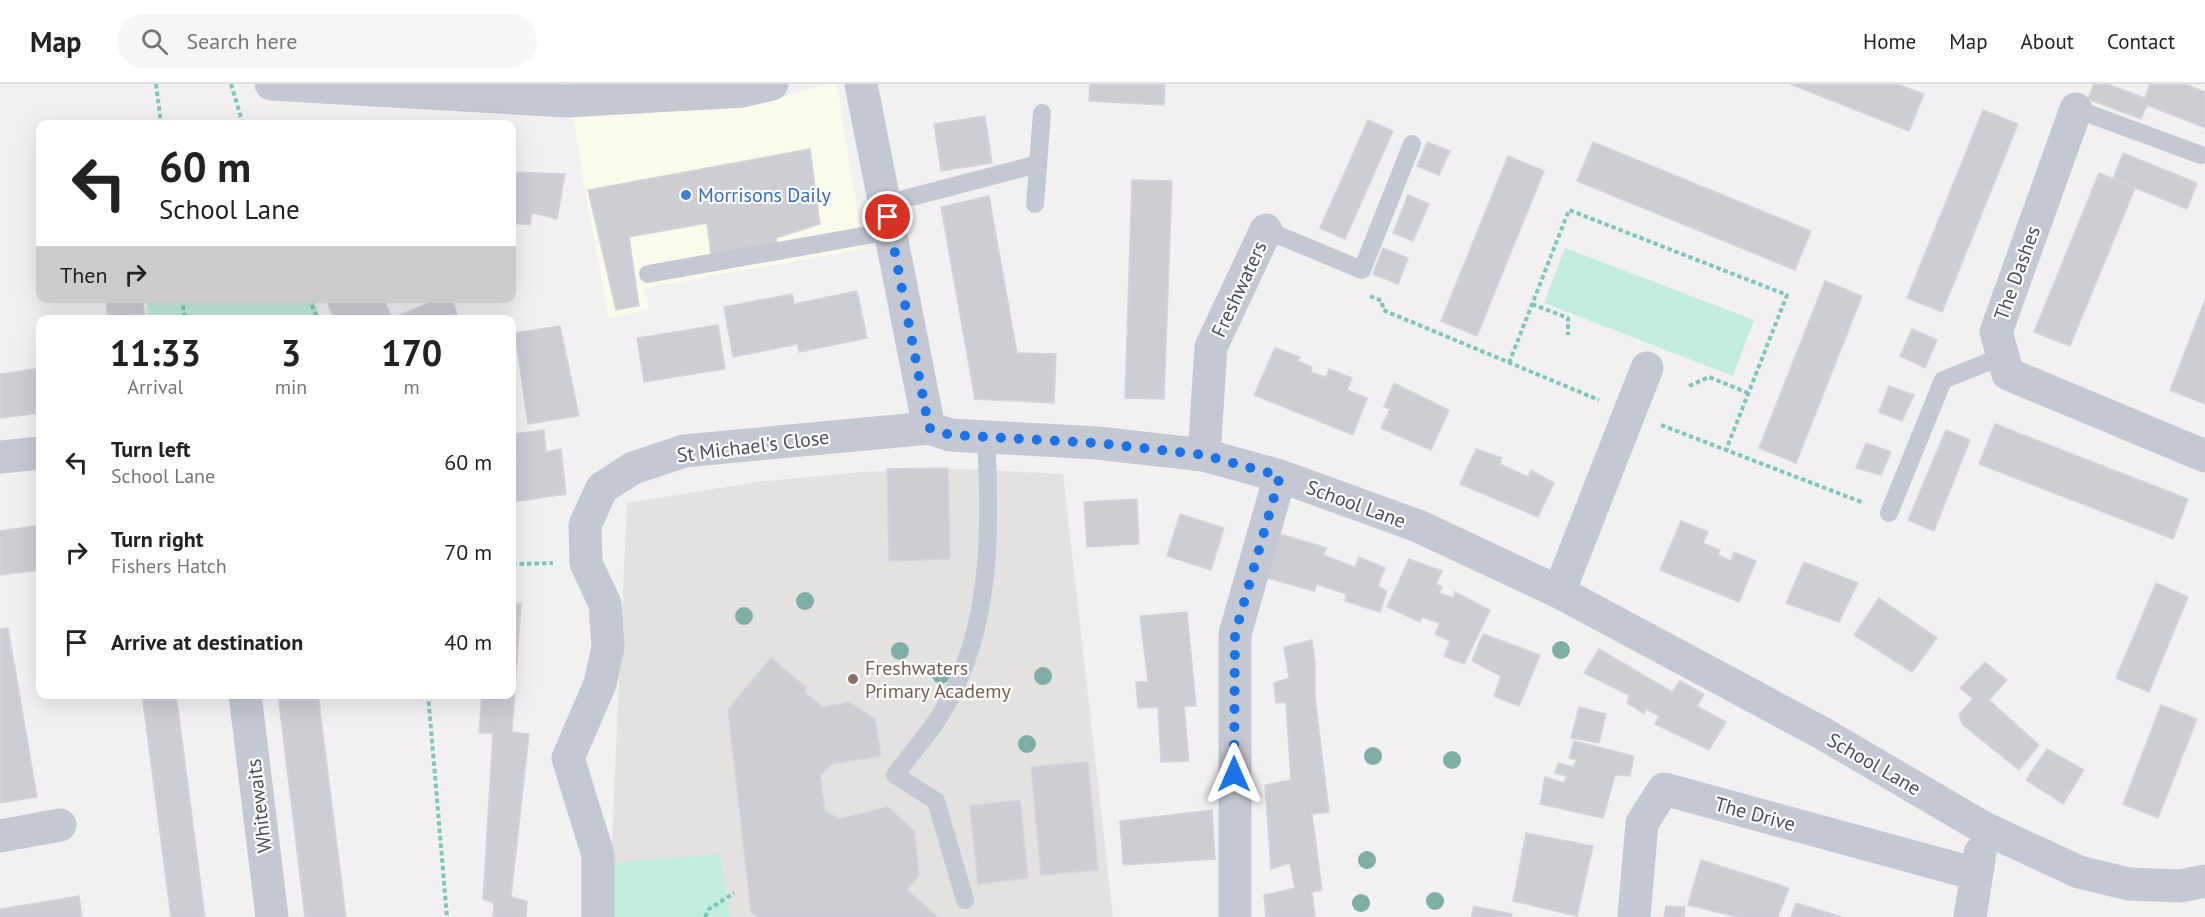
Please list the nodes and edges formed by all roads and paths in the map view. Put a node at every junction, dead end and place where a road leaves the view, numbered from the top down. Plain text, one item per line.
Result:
1 (156, 84) edge
2 (231, 84) edge
3 (271, 84) edge
4 (861, 84) edge
5 (751, 86) edge
6 (407, 88) edge
7 (2076, 109) joint
8 (1042, 113) dead end
9 (160, 120) edge
10 (242, 120) edge
11 (1412, 144) dead end
12 (2201, 155) dead end
13 (1038, 164) junction
14 (1035, 204) dead end
15 (888, 217) junction
16 (1266, 230) joint
17 (1362, 270) junction
18 (648, 274) dead end
19 (1532, 304) junction
20 (1568, 335) dead end
21 (2003, 356) junction
22 (1509, 363) junction
23 (1647, 368) dead end
24 (1689, 386) dead end
25 (1748, 393) junction
26 (1628, 412) junction
27 (929, 428) junction
28 (986, 437) junction
29 (1726, 450) junction
30 (36, 453) edge
31 (1204, 455) junction
32 (2205, 456) edge
33 (0, 457) edge
34 (1280, 476) junction
35 (1889, 513) joint
36 (586, 563) junction
37 (516, 564) edge
38 (1559, 592) junction
39 (246, 699) edge
40 (428, 699) edge
41 (60, 825) dead end
42 (1984, 828) junction
43 (0, 836) edge
44 (1976, 874) junction
45 (2205, 881) edge
46 (734, 893) dead end
47 (965, 900) dead end
48 (272, 917) edge
49 (447, 917) edge
50 (598, 917) edge
51 (705, 917) edge
52 (1235, 917) edge
53 (1634, 917) edge
54 (1970, 917) edge

1 - 9 path
2 - 10 path
3 - 6 street
4 - 15 street
5 - 6 street
7 - 12 lane
7 - 21 street, The Dashes
8 - 13 lane
11 - 17 lane
13 - 14 lane
13 - 15 lane
15 - 18 lane
15 - 27 street
16 - 17 lane
16 - 31 street, Freshwaters
17 - 22 path
19 - 20 path
19 - 22 path
19 - 25 path
21 - 32 street, The Dashes
21 - 35 lane
22 - 26 path
23 - 26 street
24 - 25 path
25 - 29 path
26 - 29 path
26 - 38 street
27 - 28 street, School Lane
27 - 36 street, St Michael's Close
28 - 31 street, School Lane
28 - 47 lane
29 - 35 path
30 - 33 street
31 - 34 street, School Lane
34 - 38 street, School Lane
34 - 52 street
36 - 37 path
36 - 50 street, St Michael's Close
38 - 42 street, School Lane
39 - 48 street, Whitewaits
40 - 49 path
41 - 43 street
42 - 44 street
42 - 45 street, School Lane
44 - 53 street, The Drive
44 - 54 street
46 - 51 path

